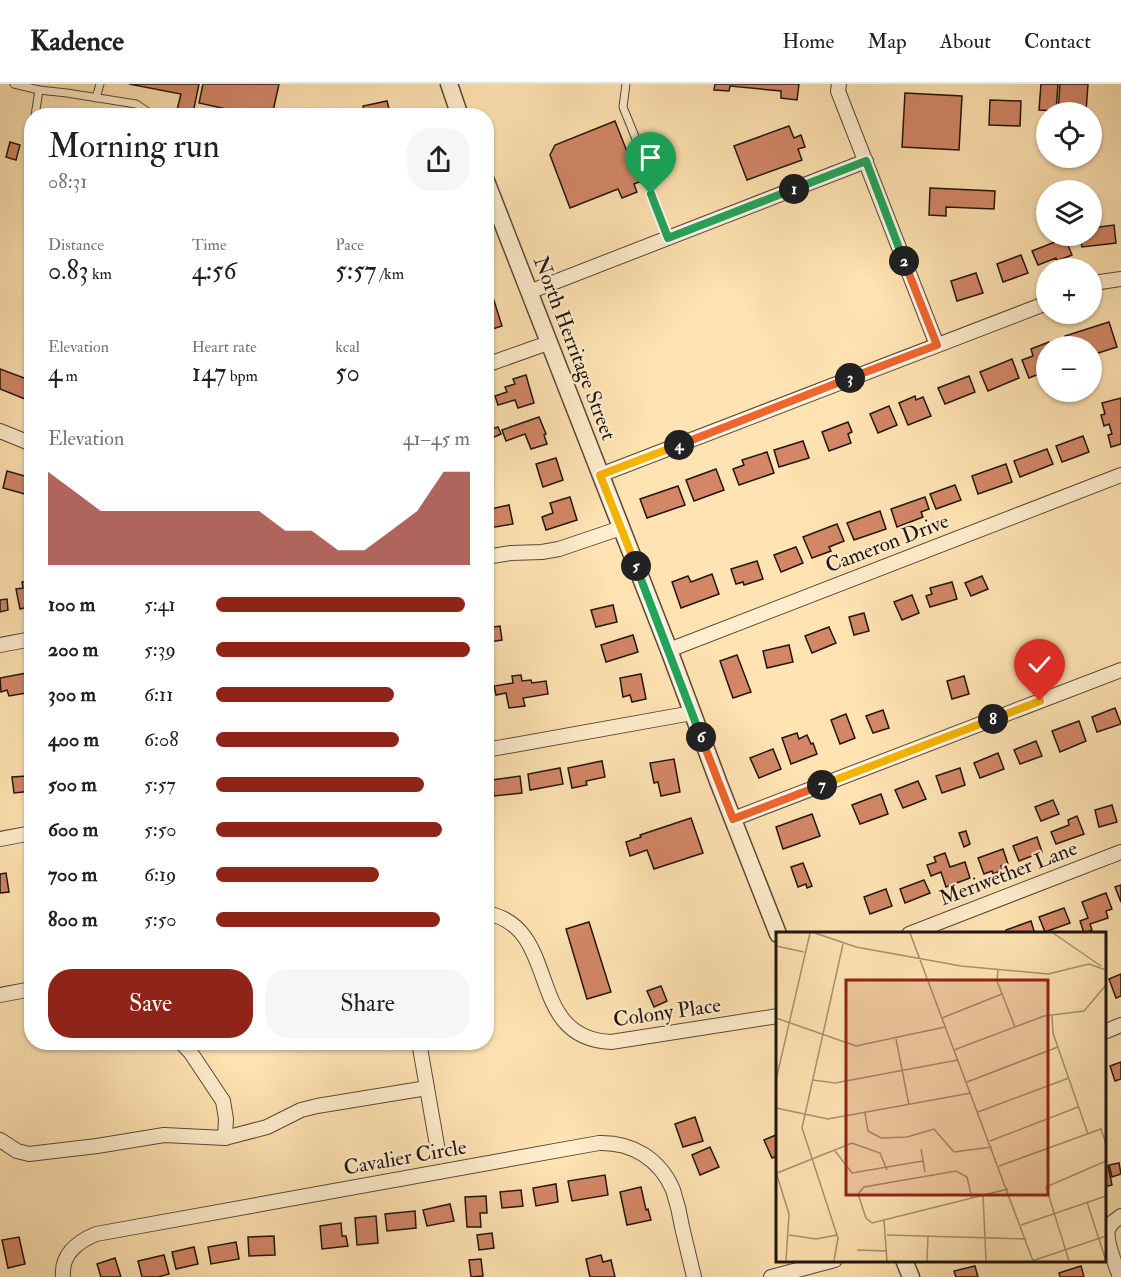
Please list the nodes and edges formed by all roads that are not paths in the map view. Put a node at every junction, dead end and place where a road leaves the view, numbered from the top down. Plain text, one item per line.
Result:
1 (15, 84) edge
2 (68, 84) edge
3 (100, 84) edge
4 (449, 84) edge
5 (626, 84) edge
6 (839, 84) edge
7 (49, 87) edge
8 (39, 90) junction
9 (67, 93) junction
10 (96, 98) junction
11 (37, 108) edge
12 (142, 108) edge
13 (457, 108) edge
14 (866, 161) junction
15 (494, 202) edge
16 (668, 238) junction
17 (1121, 279) edge
18 (1102, 282) edge
19 (529, 292) junction
20 (1036, 307) edge
21 (548, 343) junction
22 (937, 345) junction
23 (494, 362) edge
24 (0, 431) edge
25 (24, 441) edge
26 (600, 475) junction
27 (1121, 475) edge
28 (621, 528) junction
29 (494, 556) edge
30 (24, 640) edge
31 (0, 645) edge
32 (669, 650) junction
33 (1121, 670) edge
34 (692, 713) junction
35 (494, 749) edge
36 (733, 819) junction
37 (24, 834) edge
38 (0, 839) edge
39 (1121, 852) edge
40 (494, 914) edge
41 (778, 932) edge
42 (912, 932) edge
43 (24, 990) edge
44 (0, 995) edge
45 (776, 1016) edge
46 (1121, 1025) edge
47 (1106, 1031) edge
48 (188, 1050) edge
49 (420, 1050) edge
50 (427, 1088) junction
51 (225, 1137) junction
52 (0, 1140) edge
53 (438, 1151) dead end
54 (1121, 1216) edge
55 (827, 1262) edge
56 (905, 1262) edge
57 (63, 1277) edge
58 (694, 1277) edge
59 (771, 1277) edge
60 (911, 1277) edge
61 (1120, 1277) edge

1 - 8 lane
2 - 9 lane
3 - 10 lane
4 - 13 street
5 - 16 lane
6 - 14 street
7 - 8 lane
7 - 9 lane
8 - 11 lane
9 - 10 lane
10 - 12 lane
14 - 16 street
14 - 22 street
15 - 19 street, North Herritage Street
16 - 19 street
17 - 18 street
19 - 21 street, North Herritage Street
20 - 22 street
21 - 23 street
21 - 26 street, North Herritage Street
22 - 26 street
24 - 25 street
26 - 28 street, North Herritage Street
27 - 32 street, Cameron Drive
28 - 29 street
28 - 32 street, North Herritage Street
30 - 31 street
32 - 34 street, North Herritage Street
33 - 36 street
34 - 35 street
34 - 36 street, North Herritage Street
36 - 41 street, North Herritage Street
37 - 38 street
39 - 42 street, Meriwether Lane
40 - 45 street, Colony Place
43 - 44 street
46 - 47 street
48 - 51 street
49 - 50 street
50 - 51 street
50 - 53 street
51 - 52 street
54 - 61 street
55 - 59 street
56 - 60 street
57 - 58 street, Cavalier Circle

